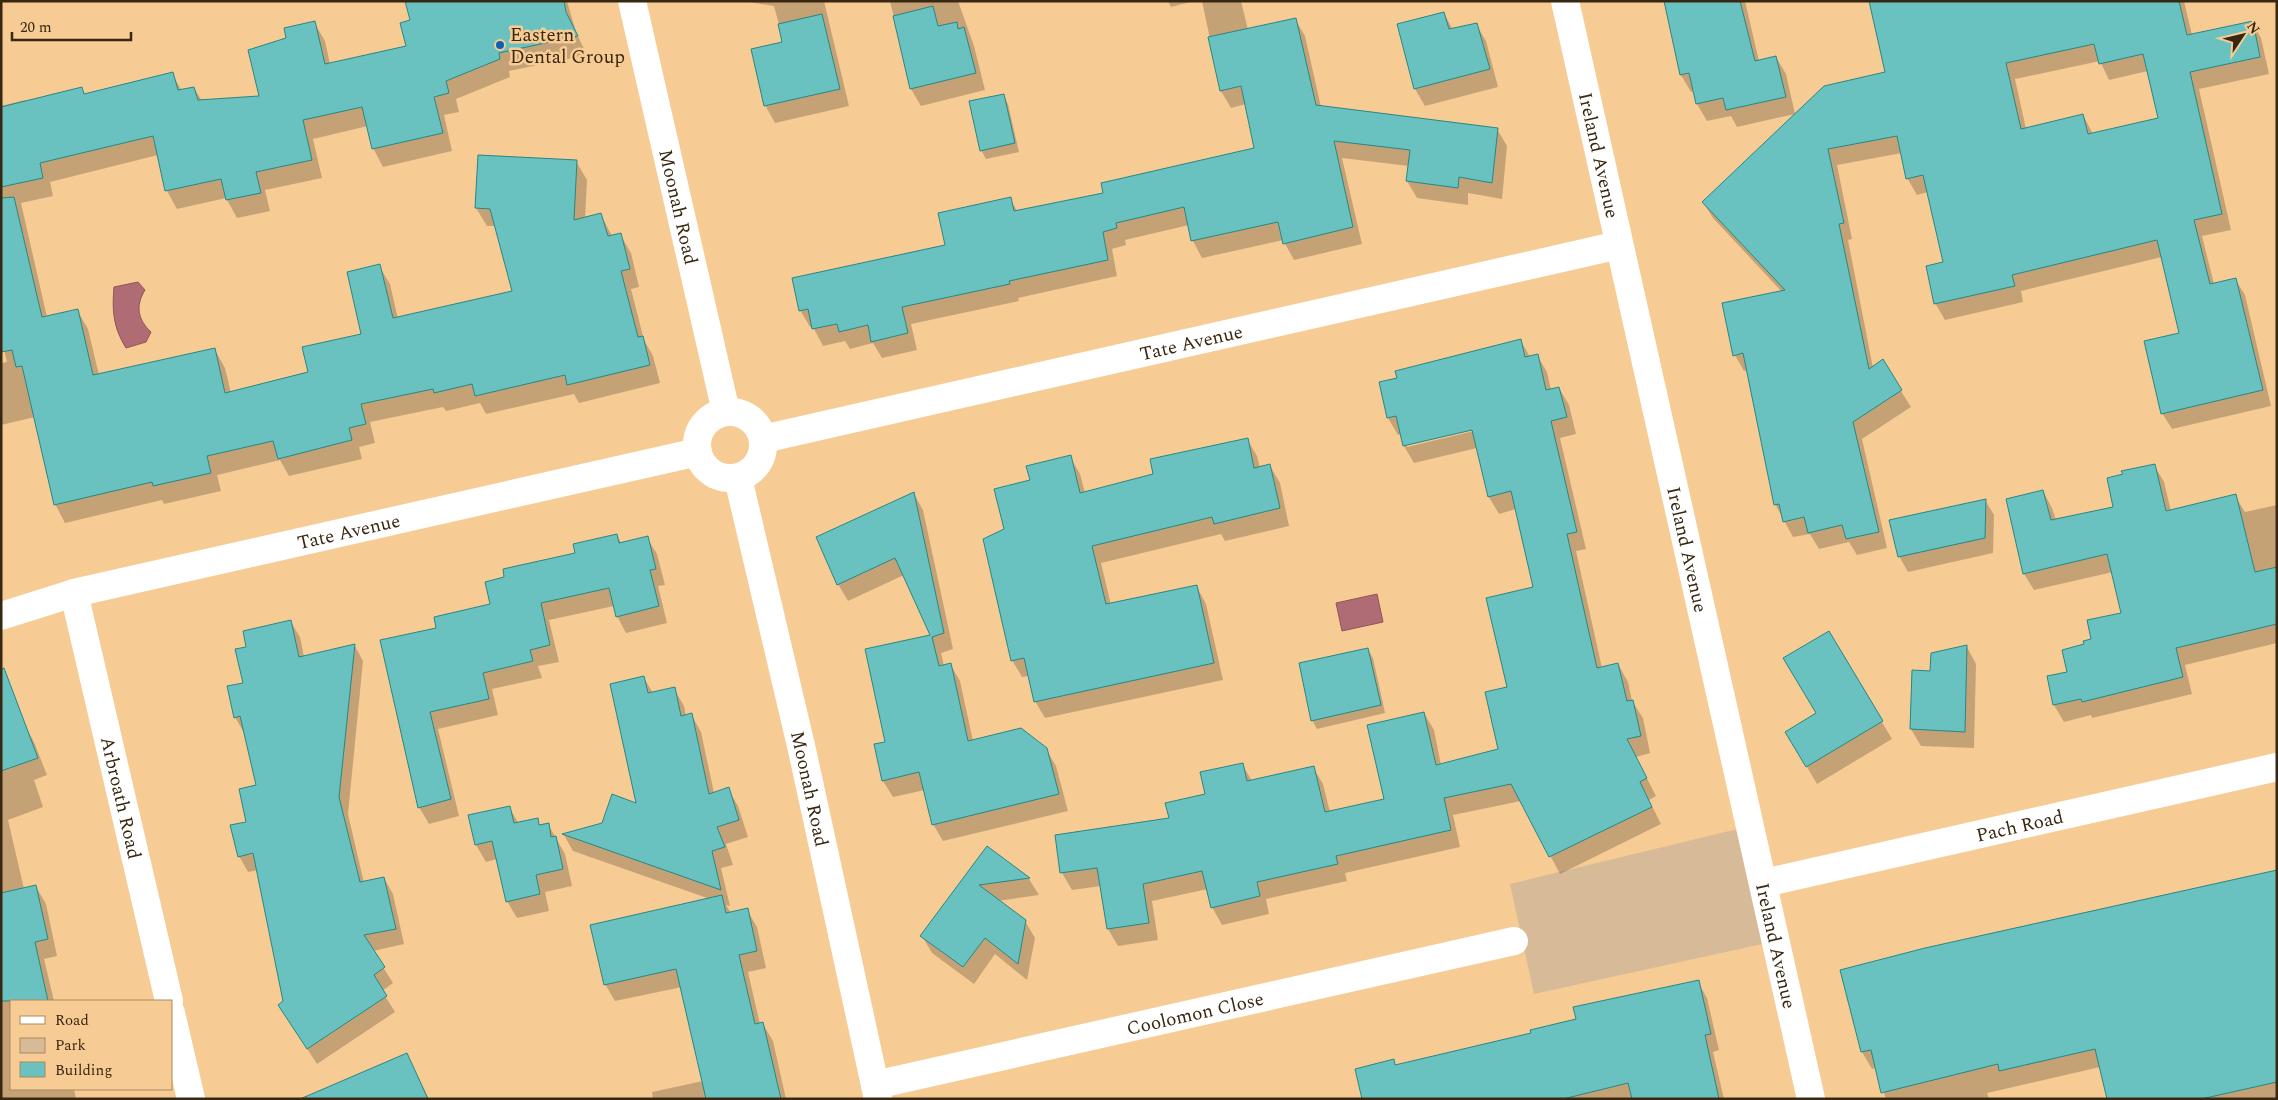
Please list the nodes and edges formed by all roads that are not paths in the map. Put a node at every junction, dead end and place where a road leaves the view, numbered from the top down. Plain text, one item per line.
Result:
1 (632, 1) edge
2 (1565, 1) edge
3 (1619, 245) junction
4 (726, 412) junction
5 (763, 439) junction
6 (698, 452) junction
7 (738, 478) junction
8 (74, 593) junction
9 (1, 616) edge
10 (2277, 766) edge
11 (1764, 883) junction
12 (1514, 941) dead end
13 (168, 1000) edge
14 (172, 1017) edge
15 (876, 1092) edge
16 (191, 1099) edge
17 (1812, 1099) edge

1 - 4 street, Moonah Road
2 - 3 street, Ireland Avenue
3 - 5 street, Tate Avenue
3 - 11 street, Ireland Avenue
4 - 5 street
4 - 6 street
5 - 7 street
6 - 7 street
6 - 8 street, Tate Avenue
7 - 15 street, Moonah Road
8 - 9 street, Tate Avenue
8 - 13 street, Arbroath Road
10 - 11 street, Pach Road
11 - 17 street, Ireland Avenue
12 - 15 street, Coolomon Close
14 - 16 street

